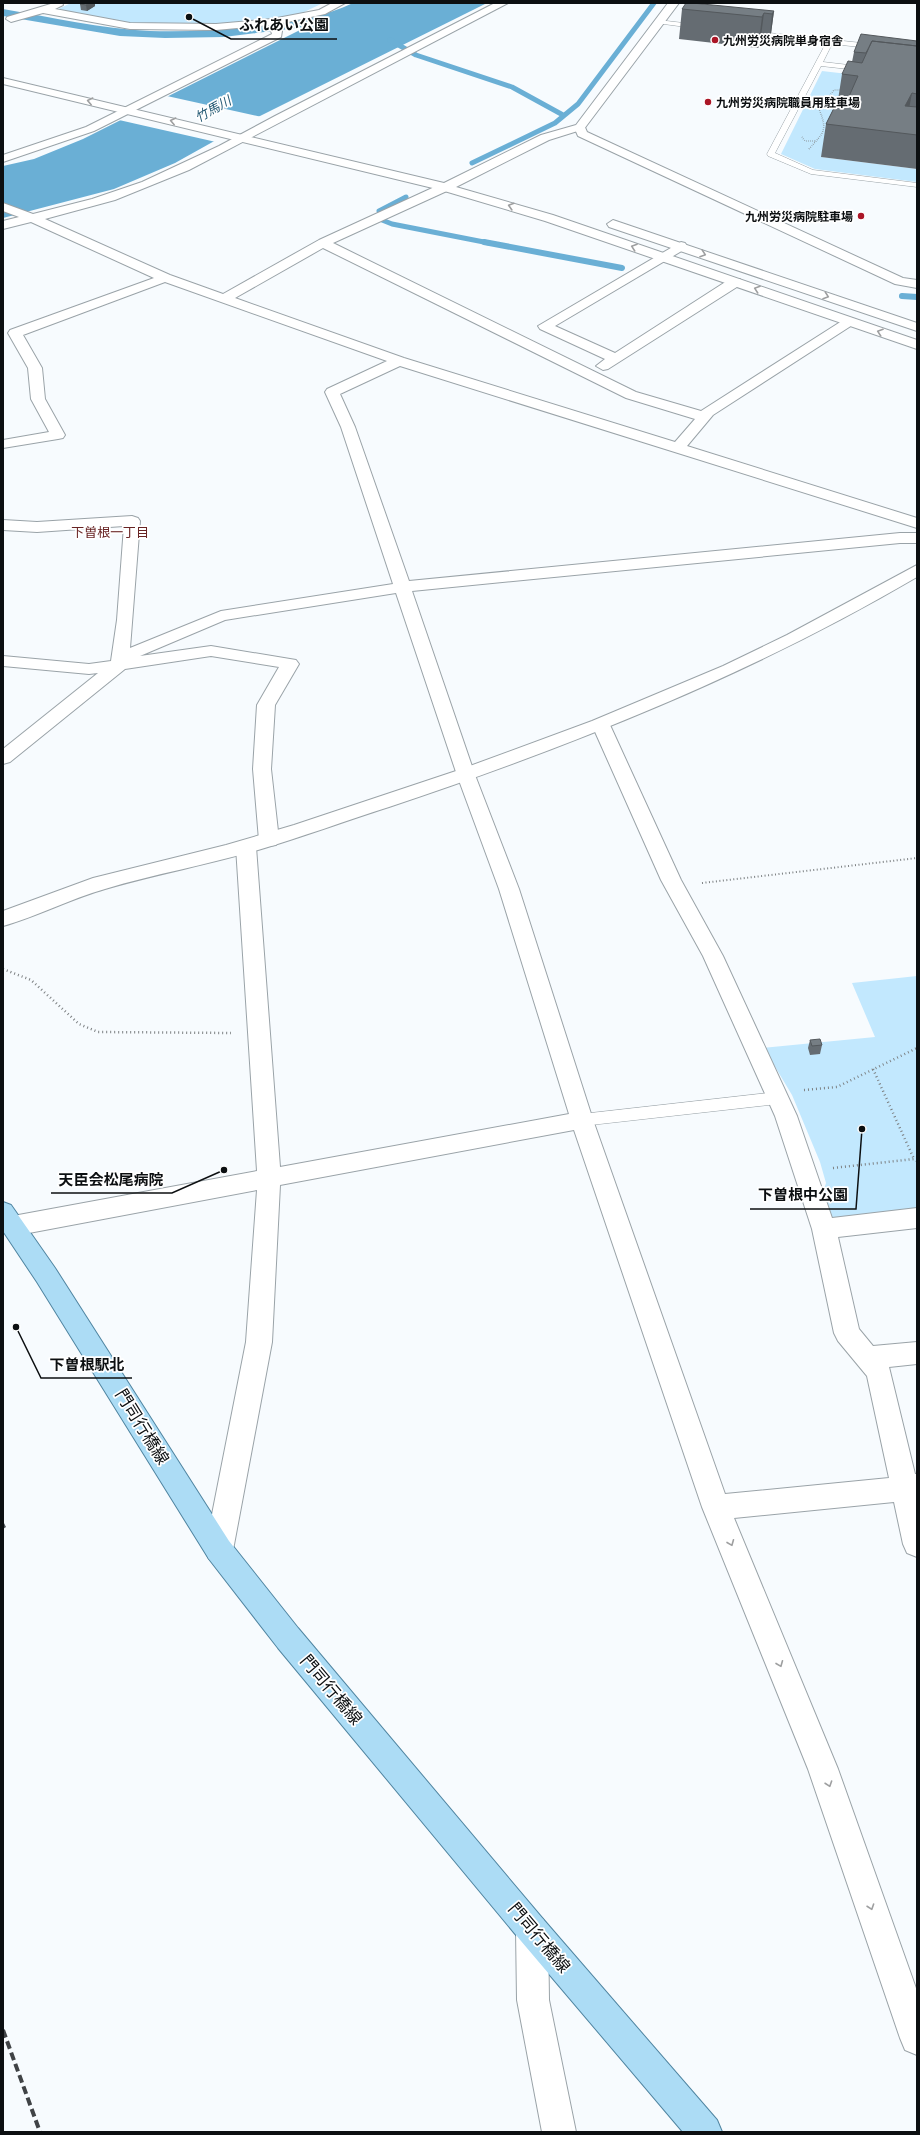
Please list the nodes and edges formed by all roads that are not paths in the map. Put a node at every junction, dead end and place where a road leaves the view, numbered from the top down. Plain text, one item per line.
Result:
1 (63, 3) edge
2 (340, 3) edge
3 (504, 3) edge
4 (674, 3) edge
5 (9, 8) dead end
6 (37, 11) junction
7 (11, 19) dead end
8 (272, 22) junction
9 (658, 22) junction
10 (710, 28) edge
11 (740, 32) edge
12 (830, 42) junction
13 (917, 51) edge
14 (819, 64) junction
15 (872, 70) edge
16 (3, 81) edge
17 (131, 98) dead end
18 (148, 102) junction
19 (165, 106) dead end
20 (130, 111) junction
21 (255, 127) junction
22 (580, 127) junction
23 (277, 132) dead end
24 (241, 137) junction
25 (3, 159) edge
26 (444, 172) dead end
27 (468, 178) junction
28 (482, 182) dead end
29 (917, 185) edge
30 (444, 186) junction
31 (3, 206) edge
32 (29, 218) junction
33 (601, 220) dead end
34 (3, 225) edge
35 (323, 243) junction
36 (681, 246) junction
37 (662, 256) junction
38 (165, 278) junction
39 (735, 282) junction
40 (917, 284) edge
41 (224, 299) junction
42 (850, 322) junction
43 (917, 327) edge
44 (917, 345) edge
45 (615, 358) junction
46 (399, 360) junction
47 (589, 374) junction
48 (705, 417) junction
49 (3, 444) edge
50 (678, 448) junction
51 (917, 523) edge
52 (3, 525) edge
53 (917, 538) edge
54 (917, 570) edge
55 (402, 587) junction
56 (3, 661) edge
57 (119, 665) junction
58 (601, 724) junction
59 (3, 758) edge
60 (466, 775) junction
61 (269, 840) junction
62 (246, 847) junction
63 (3, 918) edge
64 (778, 1098) junction
65 (582, 1120) junction
66 (268, 1178) junction
67 (917, 1218) edge
68 (8, 1219) edge
69 (824, 1229) junction
70 (917, 1353) edge
71 (867, 1358) junction
72 (910, 1487) edge
73 (716, 1507) junction
74 (917, 1544) edge
75 (219, 1550) junction
76 (532, 1930) junction
77 (917, 2038) edge
78 (559, 2132) edge
79 (705, 2132) edge

1 - 6 street
2 - 8 street
3 - 21 street
4 - 9 street
5 - 6 street
6 - 7 street
6 - 8 street
8 - 18 street
9 - 10 lane
9 - 22 street
11 - 12 lane
12 - 13 lane
12 - 14 lane
14 - 15 lane
14 - 29 lane
20 -> 16 street
17 - 18 street
18 - 19 street
18 - 20 street
24 -> 20 street
20 - 25 street
21 - 23 street
21 - 24 street
22 - 27 street
22 - 40 street
24 - 30 street
24 - 32 street
26 - 27 street
27 - 28 street
27 - 30 street
30 - 35 street
37 -> 30 street
31 - 32 street
32 - 34 street
32 - 38 street
33 - 36 street
35 - 41 street
35 - 47 street
36 - 37 street
36 -> 43 street
37 - 39 street
37 - 45 street
38 - 41 street
38 - 49 street
42 -> 39 street
39 - 45 street
41 - 46 street
44 -> 42 street
42 - 48 street
45 - 47 street
46 - 50 street
46 - 55 street
47 - 48 street
48 - 50 street
50 - 51 street
52 - 57 street
53 - 55 street
54 - 58 street
55 - 57 street
55 - 60 street
56 - 57 street
57 - 59 street
57 - 61 street
58 - 60 street
58 - 64 street
60 - 61 street
60 - 65 street
61 - 62 street
62 - 63 street
62 - 66 street
64 - 65 lane
64 - 69 street
65 - 66 street
65 - 73 street
66 - 68 street
66 - 75 street
67 - 69 street
68 - 75 main road, 門司行橋線
69 - 71 street
70 - 71 street
71 - 72 street
72 - 73 street
72 - 74 street
73 -> 77 street
75 - 76 main road, 門司行橋線
76 - 78 street
76 - 79 main road, 門司行橋線

